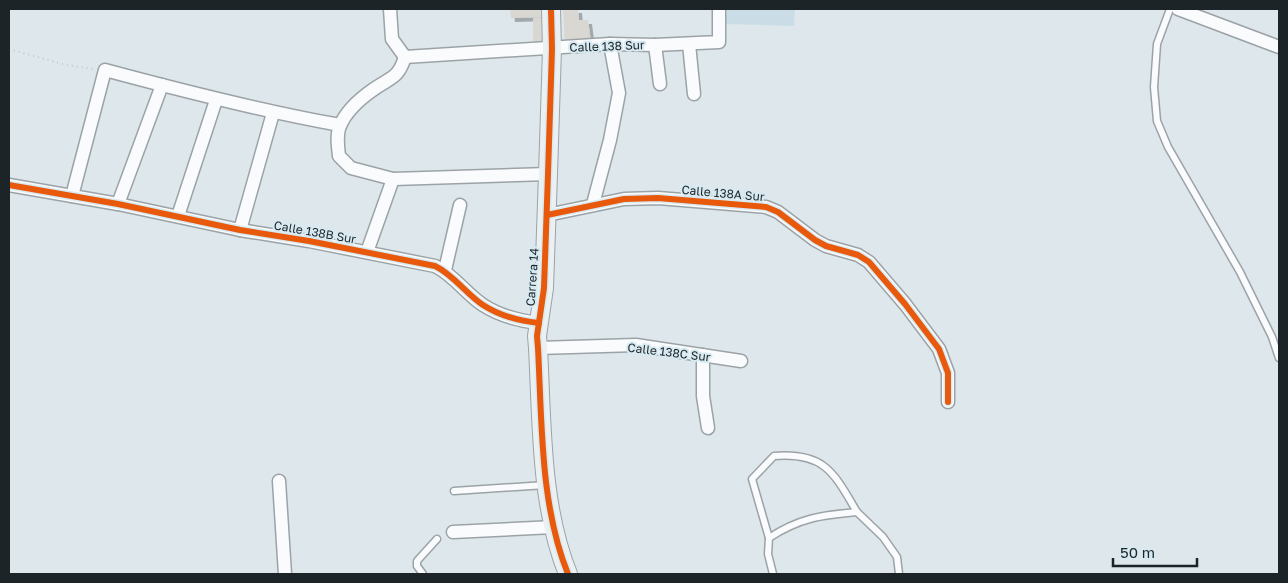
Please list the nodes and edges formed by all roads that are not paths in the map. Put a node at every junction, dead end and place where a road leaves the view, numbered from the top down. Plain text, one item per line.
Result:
1 (390, 9) edge
2 (551, 9) edge
3 (720, 9) edge
4 (1170, 9) edge
5 (1178, 9) edge
6 (610, 44) junction
7 (689, 44) junction
8 (655, 45) junction
9 (1279, 47) edge
10 (552, 49) junction
11 (406, 58) junction
12 (660, 84) dead end
13 (162, 85) junction
14 (694, 94) dead end
15 (216, 100) junction
16 (273, 113) junction
17 (340, 125) junction
18 (548, 174) junction
19 (393, 179) junction
20 (9, 185) edge
21 (72, 196) junction
22 (118, 204) junction
23 (593, 204) junction
24 (460, 205) dead end
25 (547, 215) junction
26 (178, 216) junction
27 (240, 230) junction
28 (367, 252) junction
29 (445, 270) junction
30 (539, 323) junction
31 (538, 348) junction
32 (703, 355) junction
33 (1279, 358) edge
34 (740, 361) dead end
35 (948, 402) dead end
36 (708, 428) dead end
37 (279, 481) dead end
38 (546, 485) junction
39 (454, 491) dead end
40 (857, 512) junction
41 (554, 527) junction
42 (453, 532) dead end
43 (769, 538) junction
44 (437, 539) dead end
45 (285, 574) edge
46 (422, 574) edge
47 (568, 574) edge
48 (773, 574) edge
49 (898, 574) edge

1 - 11 street
2 - 10 street, Carrera 14
3 - 7 street, Calle 138 Sur
4 - 33 lane
5 - 9 street
6 - 8 street, Calle 138 Sur
6 - 10 street, Calle 138 Sur
6 - 23 street
7 - 8 street, Calle 138 Sur
7 - 14 street
8 - 12 street
10 - 11 street, Calle 138 Sur
10 - 18 street, Carrera 14
11 - 17 street
13 - 15 street
13 - 21 street
13 - 22 street
15 - 16 street
15 - 26 street
16 - 17 street
16 - 27 street
17 - 19 street
18 - 19 street
18 - 25 street, Carrera 14
19 - 28 street
20 - 21 street, Calle 138B Sur
21 - 22 street, Calle 138B Sur
22 - 26 street, Calle 138B Sur
23 - 25 street, Calle 138A Sur
23 - 35 street, Calle 138A Sur
24 - 29 street
25 - 30 street, Carrera 14
26 - 27 street, Calle 138B Sur
27 - 28 street, Calle 138B Sur
28 - 29 street, Calle 138B Sur
29 - 30 street, Calle 138B Sur
30 - 31 street, Carrera 14
31 - 32 street, Calle 138C Sur
31 - 38 street, Carrera 14
32 - 34 street, Calle 138C Sur
32 - 36 street
37 - 45 street
38 - 39 lane
38 - 41 street, Carrera 14
40 - 43 lane
40 - 43 lane
40 - 49 lane
41 - 42 street
41 - 47 street, Carrera 14
43 - 48 lane
44 - 46 lane

